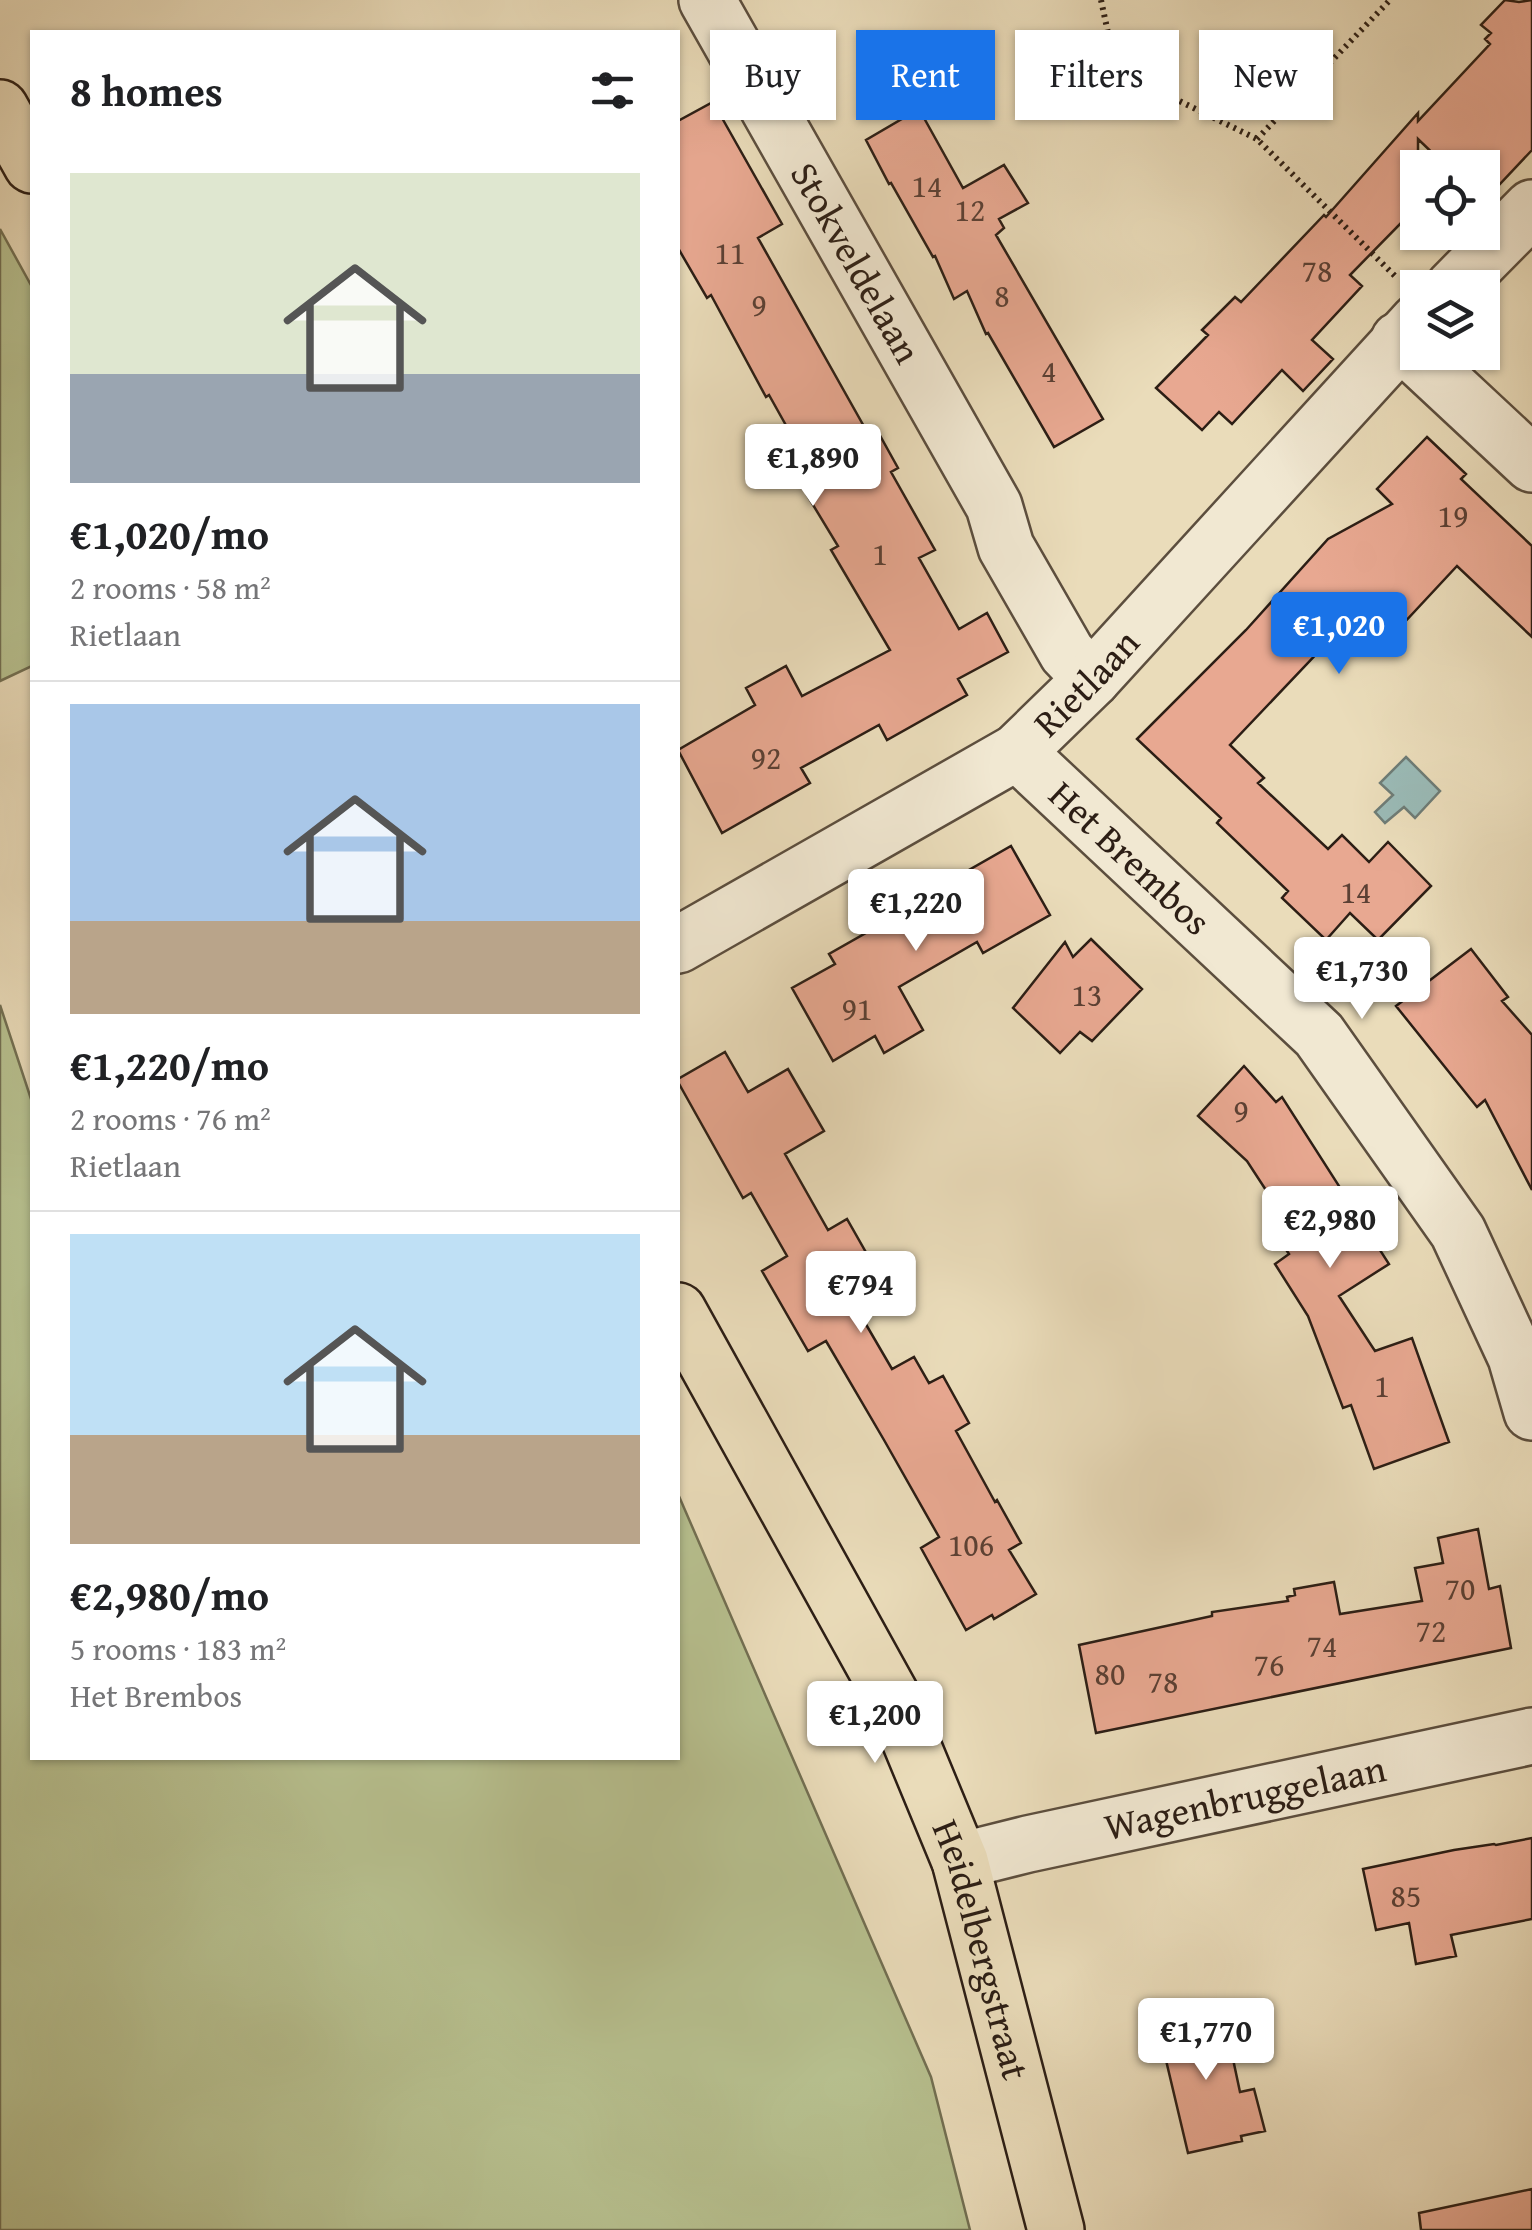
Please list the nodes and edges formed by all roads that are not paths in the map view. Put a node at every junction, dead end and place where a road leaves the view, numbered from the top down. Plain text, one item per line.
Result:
1 (707, 0) edge
2 (0, 108) edge
3 (30, 161) edge
4 (1532, 208) edge
5 (1462, 270) edge
6 (1400, 329) edge
7 (1463, 370) edge
8 (1532, 464) edge
9 (1092, 679) junction
10 (1017, 752) junction
11 (680, 944) edge
12 (680, 1315) edge
13 (1532, 1412) edge
14 (1532, 1736) edge
15 (960, 1861) junction
16 (1056, 2230) edge

1 - 9 street, Stokveldelaan
2 - 3 main road
4 - 5 street, Rietlaan
6 - 9 street, Rietlaan
7 - 8 street
9 - 10 street, Rietlaan
10 - 11 street, Rietlaan
10 - 13 street, Het Brembos
12 - 15 main road, Heidelbergstraat
14 - 15 street, Wagenbruggelaan
15 - 16 main road, Heidelbergstraat

